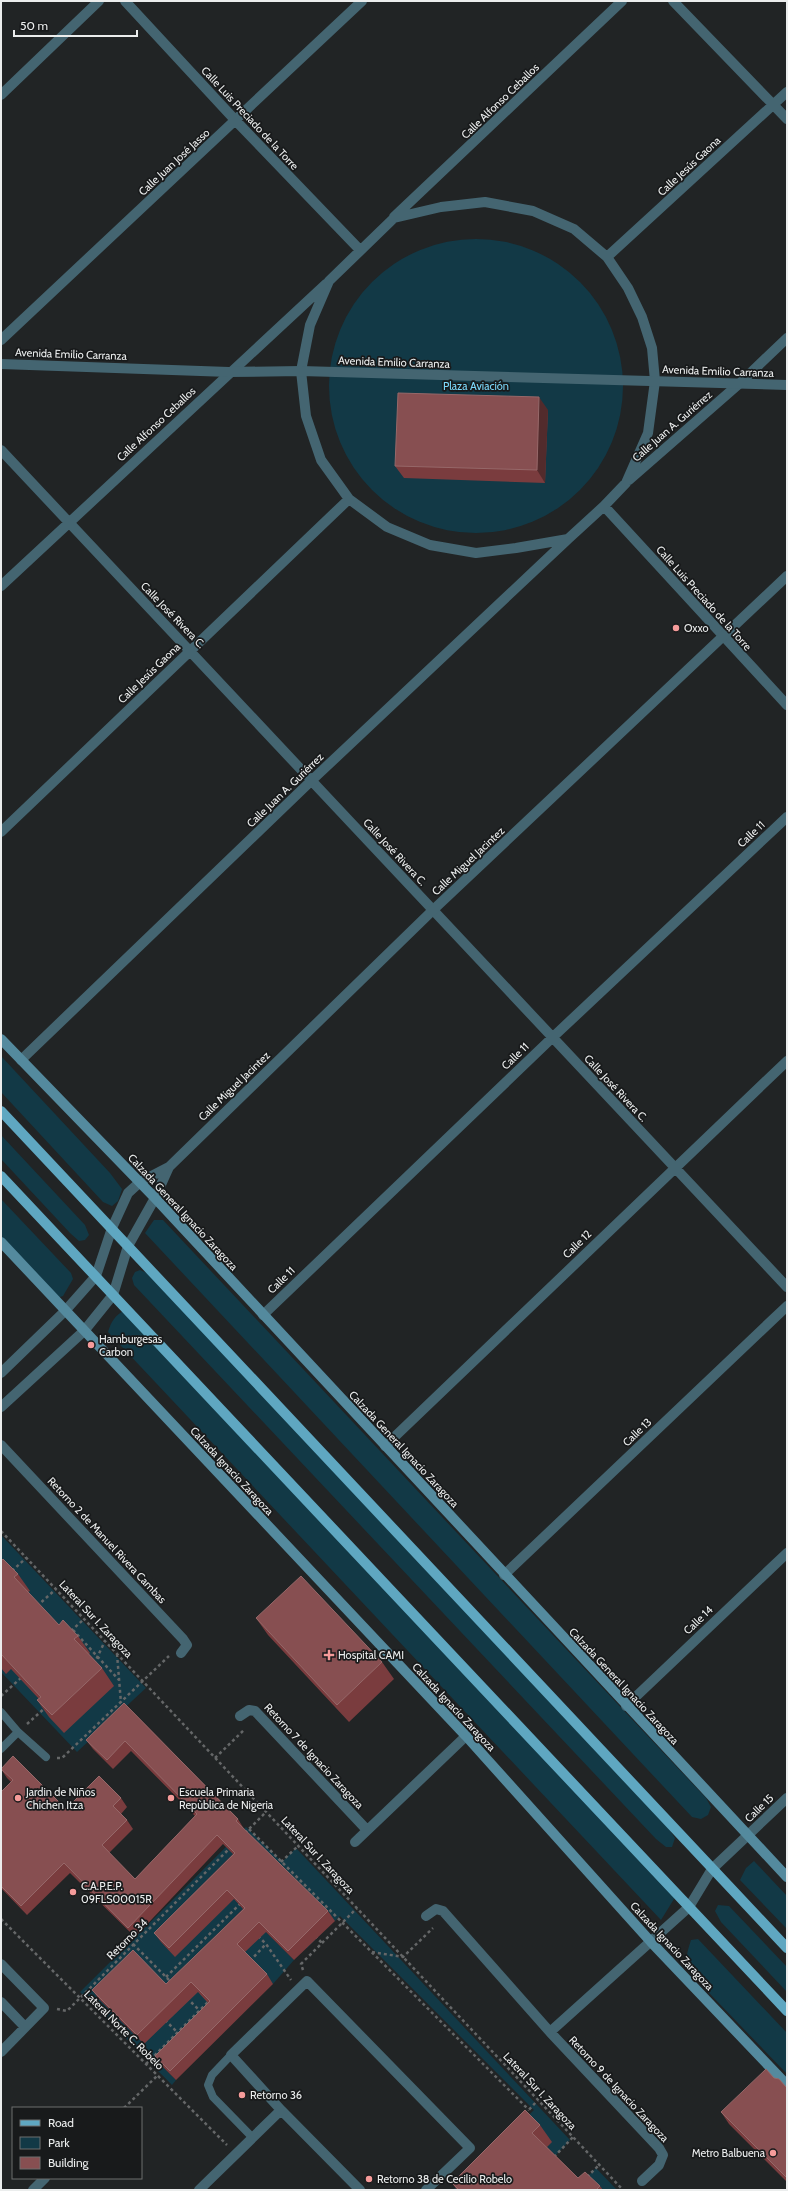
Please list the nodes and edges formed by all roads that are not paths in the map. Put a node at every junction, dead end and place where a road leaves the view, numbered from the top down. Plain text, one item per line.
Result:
1 (99, 1) edge
2 (125, 1) edge
3 (362, 1) edge
4 (622, 1) edge
5 (673, 1) edge
6 (787, 92) edge
7 (1, 95) edge
8 (773, 104) junction
9 (787, 119) edge
10 (236, 121) junction
11 (394, 218) junction
12 (360, 250) junction
13 (607, 257) junction
14 (329, 280) junction
15 (787, 338) edge
16 (1, 340) edge
17 (1, 364) edge
18 (229, 372) junction
19 (301, 372) junction
20 (655, 381) junction
21 (740, 383) junction
22 (787, 385) edge
23 (1, 450) edge
24 (626, 483) junction
25 (349, 499) junction
26 (604, 506) junction
27 (68, 523) junction
28 (568, 539) junction
29 (787, 576) edge
30 (1, 586) edge
31 (723, 637) junction
32 (190, 651) junction
33 (787, 705) edge
34 (311, 781) junction
35 (787, 817) edge
36 (1, 832) edge
37 (433, 910) junction
38 (553, 1037) junction
39 (1, 1039) edge
40 (21, 1060) junction
41 (787, 1061) edge
42 (1, 1112) edge
43 (168, 1167) junction
44 (674, 1168) junction
45 (1, 1176) edge
46 (140, 1182) junction
47 (155, 1198) junction
48 (112, 1228) junction
49 (1, 1242) edge
50 (128, 1246) junction
51 (96, 1276) junction
52 (787, 1288) edge
53 (113, 1295) junction
54 (787, 1306) edge
55 (65, 1311) junction
56 (262, 1315) junction
57 (84, 1331) junction
58 (1, 1373) edge
59 (1, 1407) edge
60 (1, 1445) edge
61 (385, 1446) junction
62 (787, 1553) edge
63 (504, 1575) junction
64 (181, 1653) road end
65 (626, 1706) junction
66 (1, 1712) edge
67 (240, 1716) road end
68 (18, 1732) junction
69 (466, 1736) junction
70 (1, 1749) edge
71 (46, 1757) road end
72 (787, 1798) edge
73 (367, 1830) junction
74 (747, 1836) junction
75 (355, 1842) dead end
76 (712, 1869) junction
77 (787, 1877) edge
78 (689, 1907) junction
79 (426, 1916) road end
80 (651, 1942) junction
81 (787, 1948) edge
82 (1, 1964) edge
83 (1, 2002) edge
84 (787, 2011) edge
85 (25, 2027) junction
86 (550, 2032) junction
87 (1, 2052) edge
88 (231, 2055) junction
89 (787, 2085) edge
90 (281, 2110) junction
91 (252, 2137) junction
92 (44, 2179) edge
93 (642, 2181) dead end
94 (33, 2190) edge
95 (198, 2190) edge
96 (360, 2190) edge
97 (426, 2190) edge

1 - 7 street
2 - 10 street, Calle Luis Preciado de la Torre
3 - 10 street, Calle Juan José Jasso
4 - 11 street, Calle Alfonso Ceballos
5 - 8 street
6 - 8 street, Calle Jesús Gaona
8 - 9 street
8 - 13 street, Calle Jesús Gaona
10 - 12 street, Calle Luis Preciado de la Torre
10 - 16 street, Calle Juan José Jasso
11 - 12 street, Calle Alfonso Ceballos
11 - 13 street
12 - 14 street, Calle Alfonso Ceballos
13 - 20 street
14 - 18 street, Calle Alfonso Ceballos
14 - 19 street
15 - 21 street, Calle Juan A. Guriérrez
17 - 18 street, Avenida Emilio Carranza
18 - 19 street, Avenida Emilio Carranza
18 - 27 street, Calle Alfonso Ceballos
19 - 20 street, Avenida Emilio Carranza
19 - 25 street
20 - 21 street, Avenida Emilio Carranza
20 - 24 street
21 - 22 street, Avenida Emilio Carranza
21 - 24 street, Calle Juan A. Guriérrez
23 - 27 street, Calle José Rivera C.
24 - 26 street, Calle Juan A. Guriérrez
25 - 28 street
25 - 32 street, Calle Jesús Gaona
26 - 28 street, Calle Juan A. Guriérrez
26 - 31 street, Calle Luis Preciado de la Torre
27 - 30 street, Calle Alfonso Ceballos
27 - 32 street, Calle José Rivera C.
28 - 34 street, Calle Juan A. Guriérrez
29 - 31 street, Calle Miguel Jacintez
31 - 33 street, Calle Luis Preciado de la Torre
31 - 37 street, Calle Miguel Jacintez
32 - 34 street, Calle José Rivera C.
32 - 36 street, Calle Jesús Gaona
34 - 37 street, Calle José Rivera C.
34 - 40 street, Calle Juan A. Guriérrez
35 - 38 street, Calle 11
37 - 38 street, Calle José Rivera C.
37 - 43 street, Calle Miguel Jacintez
38 - 44 street, Calle José Rivera C.
38 - 56 street, Calle 11
39 - 40 main road, Calzada General Ignacio Zaragoza
40 - 46 main road, Calzada General Ignacio Zaragoza
41 - 44 street, Calle 12
42 - 48 main road
43 - 46 street, Calle Miguel Jacintez
43 - 47 street, Calle Miguel Jacintez
44 - 52 street, Calle José Rivera C.
44 - 61 street, Calle 12
45 - 51 main road
46 - 47 main road, Calzada General Ignacio Zaragoza
46 - 48 street, Calle Miguel Jacintez
47 - 50 street, Calle Miguel Jacintez
47 - 56 main road, Calzada General Ignacio Zaragoza
48 - 50 main road
48 - 51 street, Calle Miguel Jacintez
49 - 55 main road, Calzada Ignacio Zaragoza
50 - 53 street, Calle Miguel Jacintez
50 - 76 main road
51 - 53 main road
51 - 55 street
53 - 57 street
53 - 78 main road
54 - 63 street, Calle 13
55 - 57 main road, Calzada Ignacio Zaragoza
55 - 58 street
56 - 61 main road, Calzada General Ignacio Zaragoza
57 - 59 street
57 - 69 main road, Calzada Ignacio Zaragoza
60 - 64 street, Retorno 2 de Manuel Rivera Cambas
61 - 63 main road, Calzada General Ignacio Zaragoza
62 - 65 street, Calle 14
63 - 65 main road, Calzada General Ignacio Zaragoza
65 - 74 main road, Calzada General Ignacio Zaragoza
66 - 68 lane
67 - 73 street, Retorno 7 de Ignacio Zaragoza
68 - 70 lane
68 - 71 lane
69 - 73 street
69 - 80 main road, Calzada Ignacio Zaragoza
72 - 74 street, Calle 15
73 - 75 street
74 - 76 street, Calle 15
74 - 77 main road, Calzada General Ignacio Zaragoza
76 - 78 street, Calle 15
76 - 81 main road
78 - 80 street, Calle 15
78 - 84 main road
79 - 86 street, Retorno 9 de Ignacio Zaragoza
80 - 86 street
80 - 89 main road, Calzada Ignacio Zaragoza
82 - 85 street
83 - 85 street
85 - 87 street
86 - 93 street, Retorno 9 de Ignacio Zaragoza
88 - 90 street
88 - 91 lane
88 - 97 street
90 - 91 street
90 - 96 street
91 - 95 street
92 - 94 street

